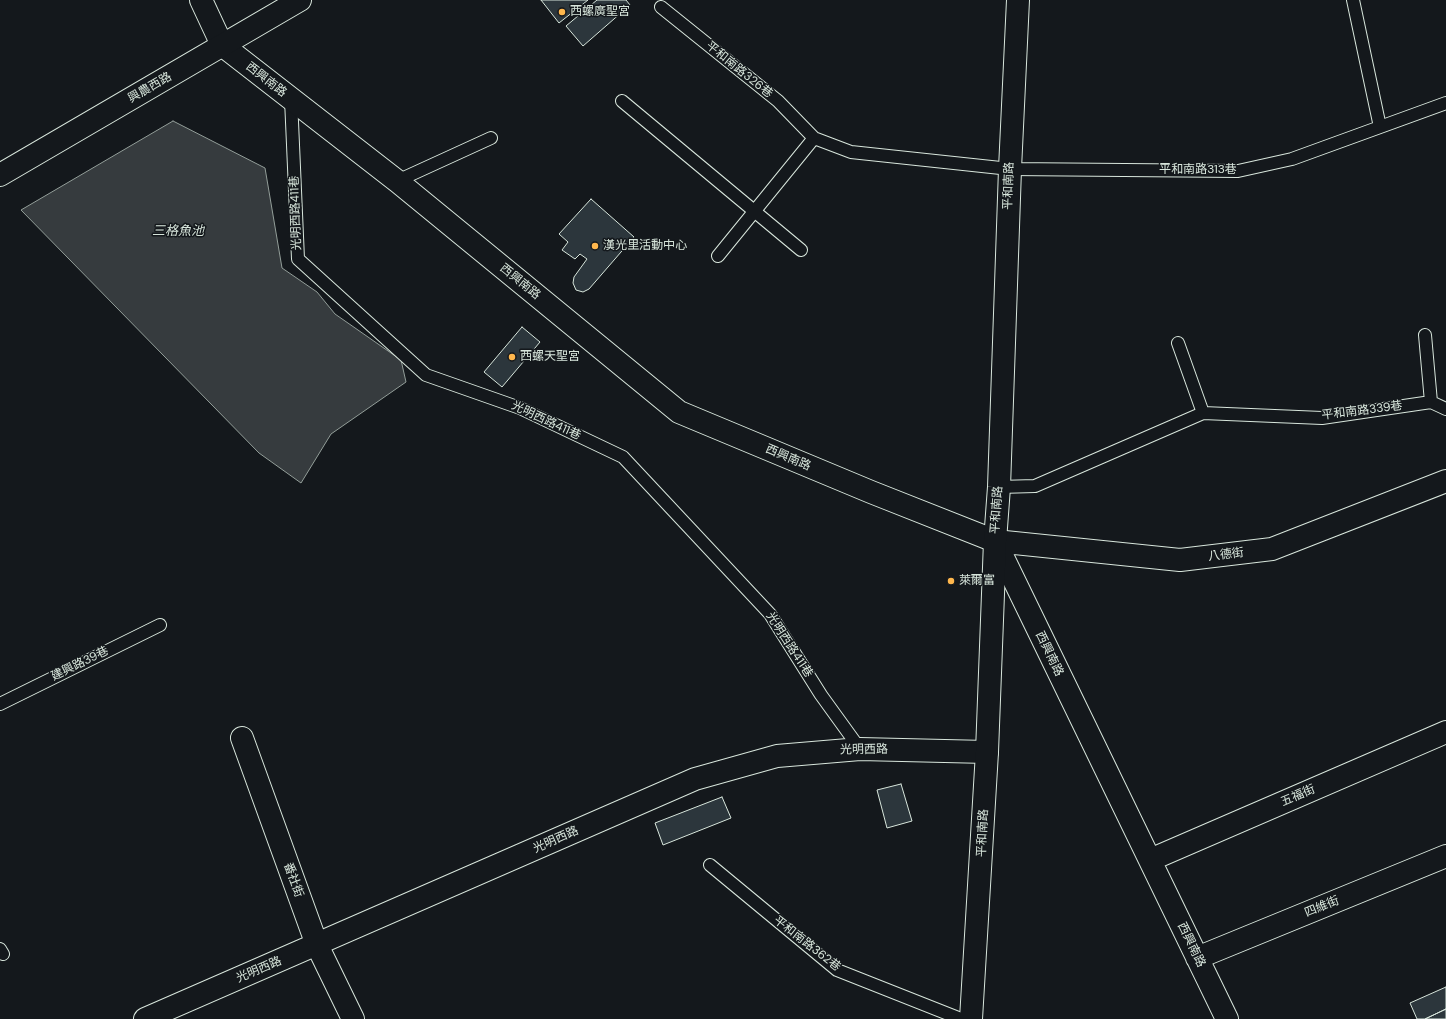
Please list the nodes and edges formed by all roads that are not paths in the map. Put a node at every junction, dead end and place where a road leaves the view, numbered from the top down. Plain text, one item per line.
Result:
1 (201, 0) edge
2 (300, 0) edge
3 (1018, 0) edge
4 (1353, 0) edge
5 (661, 7) dead end
6 (222, 45) junction
7 (292, 99) junction
8 (622, 101) dead end
9 (1446, 103) edge
10 (1380, 127) junction
11 (491, 138) dead end
12 (814, 138) junction
13 (1010, 169) junction
14 (0, 175) edge
15 (397, 181) junction
16 (754, 211) junction
17 (801, 250) dead end
18 (718, 256) dead end
19 (1425, 335) dead end
20 (1178, 343) dead end
21 (1431, 402) junction
22 (1446, 409) edge
23 (1204, 413) junction
24 (1446, 481) edge
25 (999, 487) junction
26 (995, 541) junction
27 (160, 624) dead end
28 (0, 704) edge
29 (1446, 732) edge
30 (242, 738) dead end
31 (860, 749) junction
32 (988, 752) junction
33 (1446, 856) edge
34 (1150, 860) junction
35 (710, 865) dead end
36 (317, 945) junction
37 (1197, 958) junction
38 (145, 1019) edge
39 (353, 1019) edge
40 (961, 1019) edge
41 (972, 1019) edge
42 (1227, 1019) edge

1 - 6 street, 西興南路
2 - 6 street, 興農西路
3 - 13 street, 平和南路
4 - 10 lane
5 - 12 lane, 平和南路326巷
6 - 7 street, 西興南路
6 - 14 street, 興農西路
7 - 15 street, 西興南路
7 - 31 lane, 光明西路411巷
8 - 16 lane
9 - 10 lane, 平和南路313巷
10 - 13 lane, 平和南路313巷
11 - 15 lane
12 - 13 lane, 平和南路326巷
12 - 16 lane
13 - 25 street, 平和南路
15 - 26 street, 西興南路
16 - 17 lane
16 - 18 lane
19 - 21 lane
20 - 23 lane
21 - 22 lane
21 - 23 lane, 平和南路339巷
23 - 25 lane, 平和南路339巷
24 - 26 street, 八德街
25 - 26 street, 平和南路
26 - 32 street, 平和南路
26 - 34 street, 西興南路
27 - 28 lane, 建興路39巷
29 - 34 street, 五福街
30 - 36 street, 番社街
31 - 32 street, 光明西路
31 - 36 street, 光明西路
32 - 41 street, 平和南路
33 - 37 street, 四維街
34 - 37 street, 西興南路
35 - 40 lane, 平和南路362巷
36 - 38 street, 光明西路
36 - 39 street, 番社街
37 - 42 street, 西興南路

